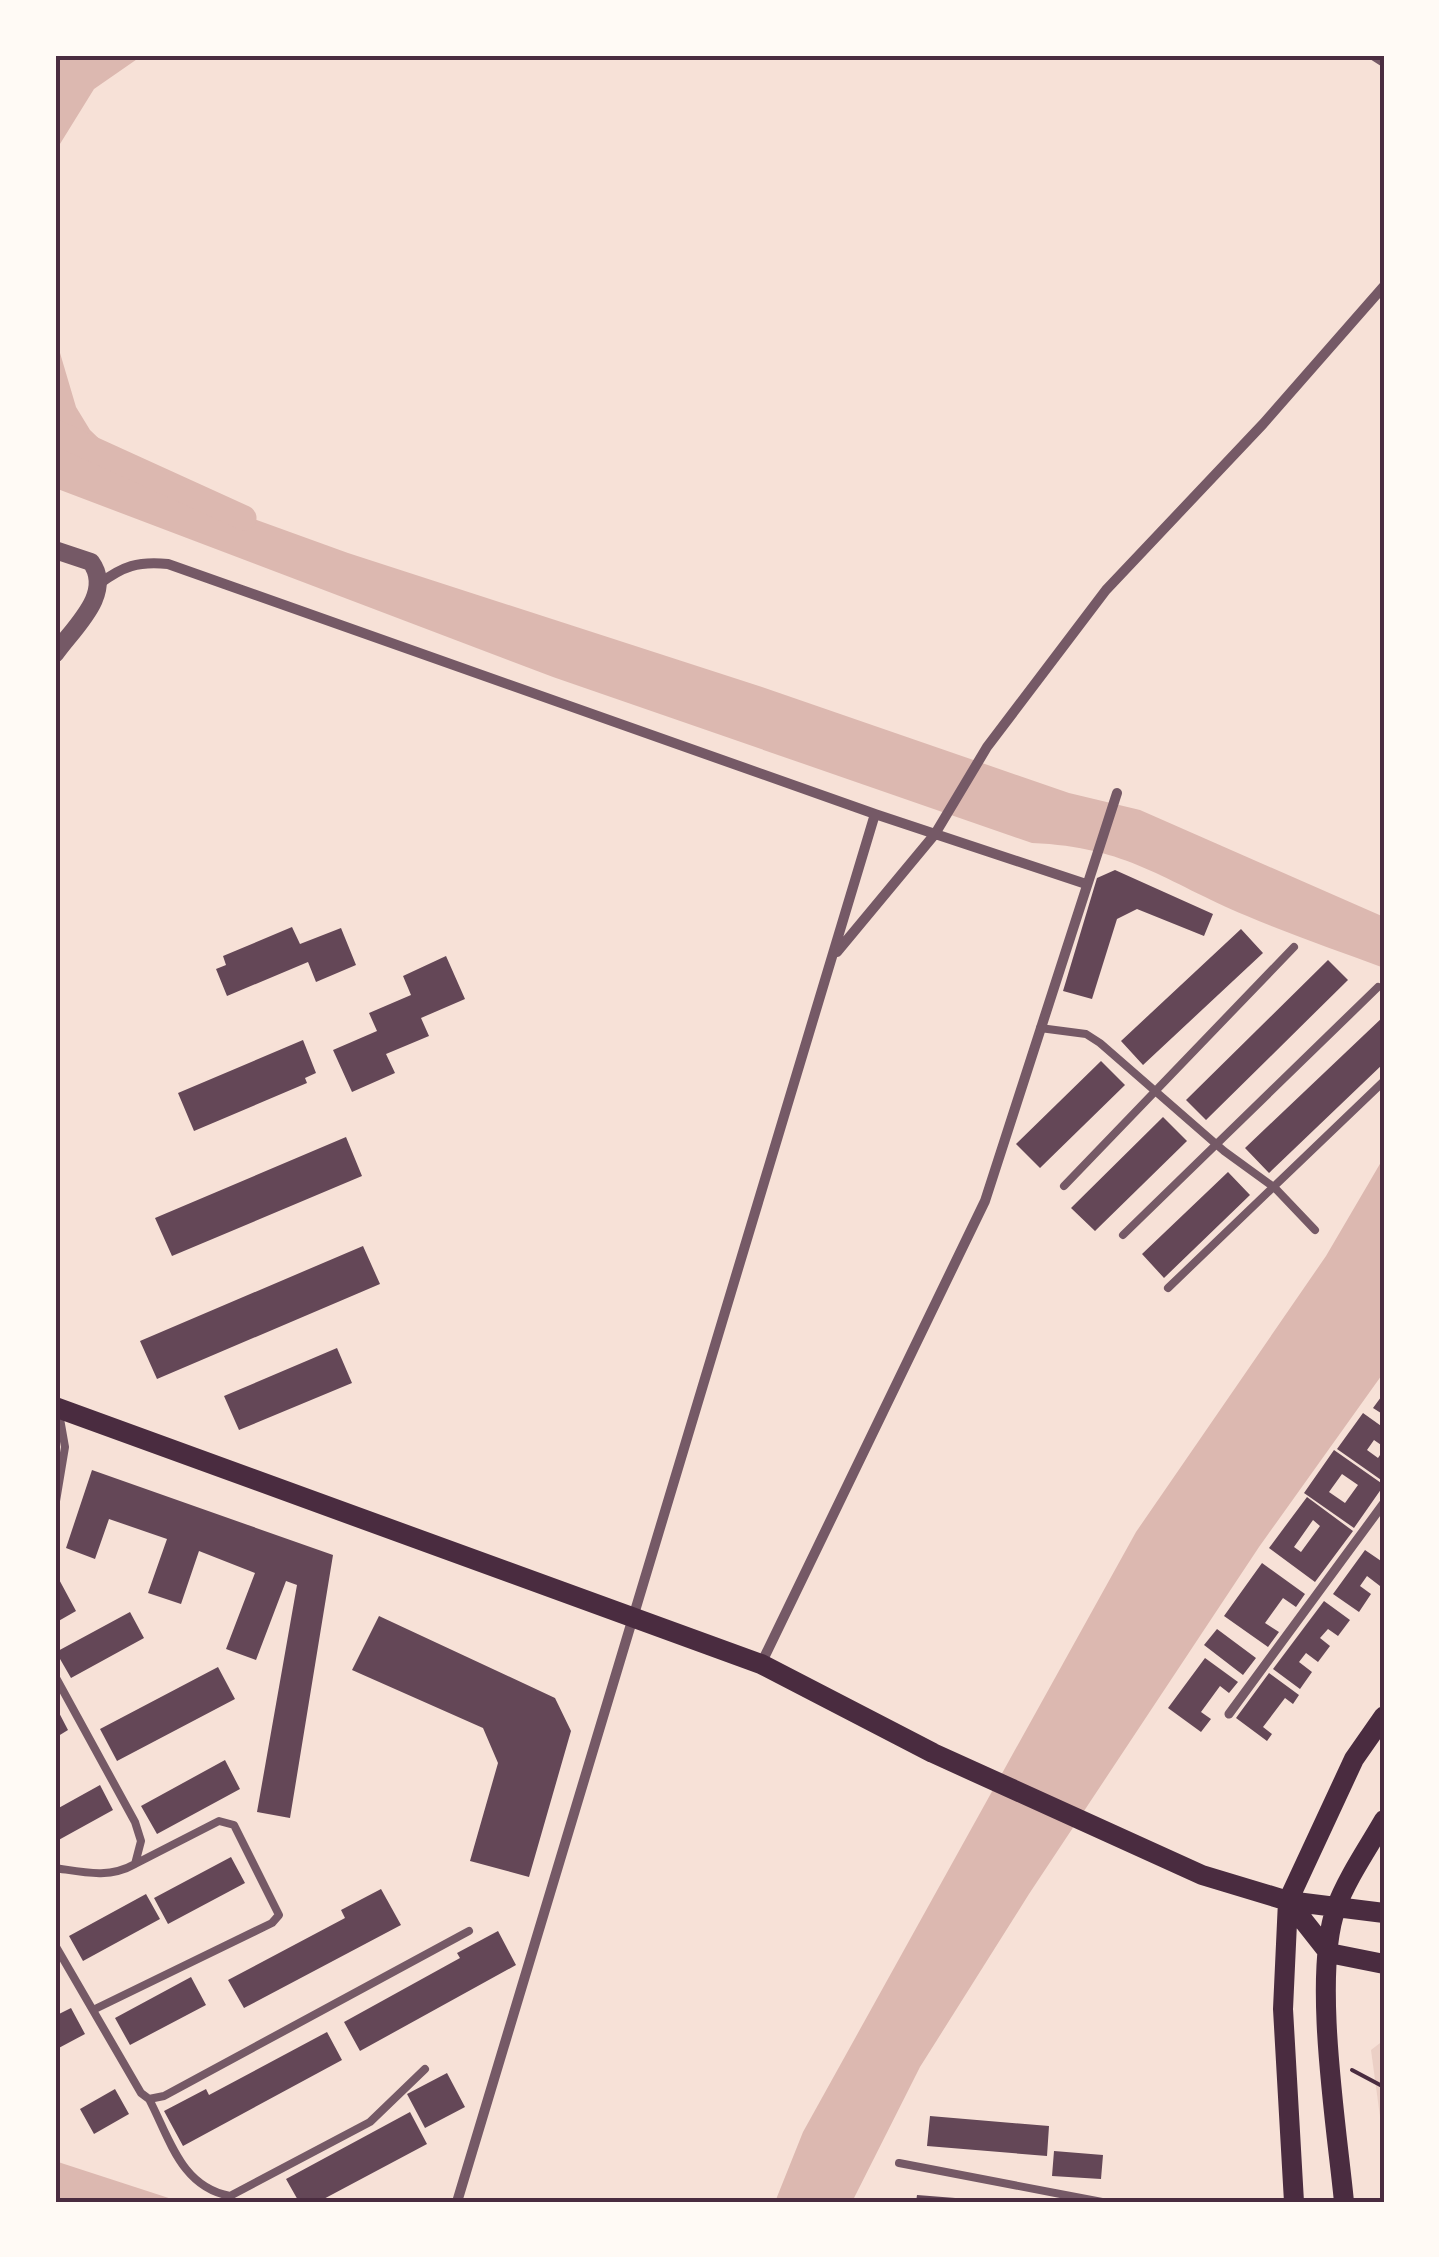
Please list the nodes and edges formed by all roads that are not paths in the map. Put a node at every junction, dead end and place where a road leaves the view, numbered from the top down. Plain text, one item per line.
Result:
1 (1372, 55) edge
2 (1384, 62) edge
3 (1384, 286) edge
4 (55, 550) edge
5 (99, 584) junction
6 (55, 654) edge
7 (1118, 793) dead end
8 (876, 814) junction
9 (934, 834) junction
10 (1086, 884) junction
11 (1294, 947) dead end
12 (833, 956) junction
13 (1378, 987) dead end
14 (1040, 1028) junction
15 (1384, 1082) edge
16 (1155, 1090) junction
17 (1218, 1146) junction
18 (1064, 1186) dead end
19 (1276, 1188) junction
20 (1314, 1230) dead end
21 (1123, 1236) dead end
22 (1168, 1288) dead end
23 (56, 1407) edge
24 (1384, 1503) edge
25 (55, 1507) edge
26 (634, 1621) junction
27 (761, 1664) junction
28 (55, 1676) edge
29 (1229, 1714) dead end
30 (1384, 1716) edge
31 (1384, 1820) edge
32 (135, 1864) junction
33 (55, 1868) edge
34 (1288, 1901) junction
35 (1335, 1910) junction
36 (1384, 1913) edge
37 (469, 1931) dead end
38 (55, 1946) edge
39 (1329, 1953) junction
40 (1384, 1964) edge
41 (93, 2010) junction
42 (424, 2069) dead end
43 (149, 2099) junction
44 (899, 2163) dead end
45 (1041, 2198) edge
46 (457, 2202) edge
47 (1102, 2202) edge
48 (1294, 2202) edge
49 (1344, 2202) edge

1 - 2 street
3 - 9 street
4 - 5 street
5 - 6 street
5 - 8 street
7 - 10 street
8 - 9 street
8 - 12 street
9 - 10 street
9 - 12 street
10 - 14 street
11 - 16 lane
12 - 26 street
13 - 17 lane
14 - 16 lane
14 - 27 street
15 - 19 lane
16 - 17 lane
16 - 18 lane
17 - 19 lane
17 - 21 lane
19 - 20 lane
19 - 22 lane
23 - 25 lane
23 - 26 main road
24 - 29 street
26 - 27 main road
26 - 46 street
27 - 34 main road
28 - 32 lane
30 - 34 main road
31 - 35 main road
32 - 33 lane
32 - 41 lane
34 - 35 main road
34 - 39 main road
34 - 48 main road
35 - 36 main road
35 - 39 main road
37 - 43 lane
38 - 41 lane
39 - 40 main road
39 - 49 main road
41 - 43 lane
42 - 43 lane
44 - 45 lane
45 - 47 lane

